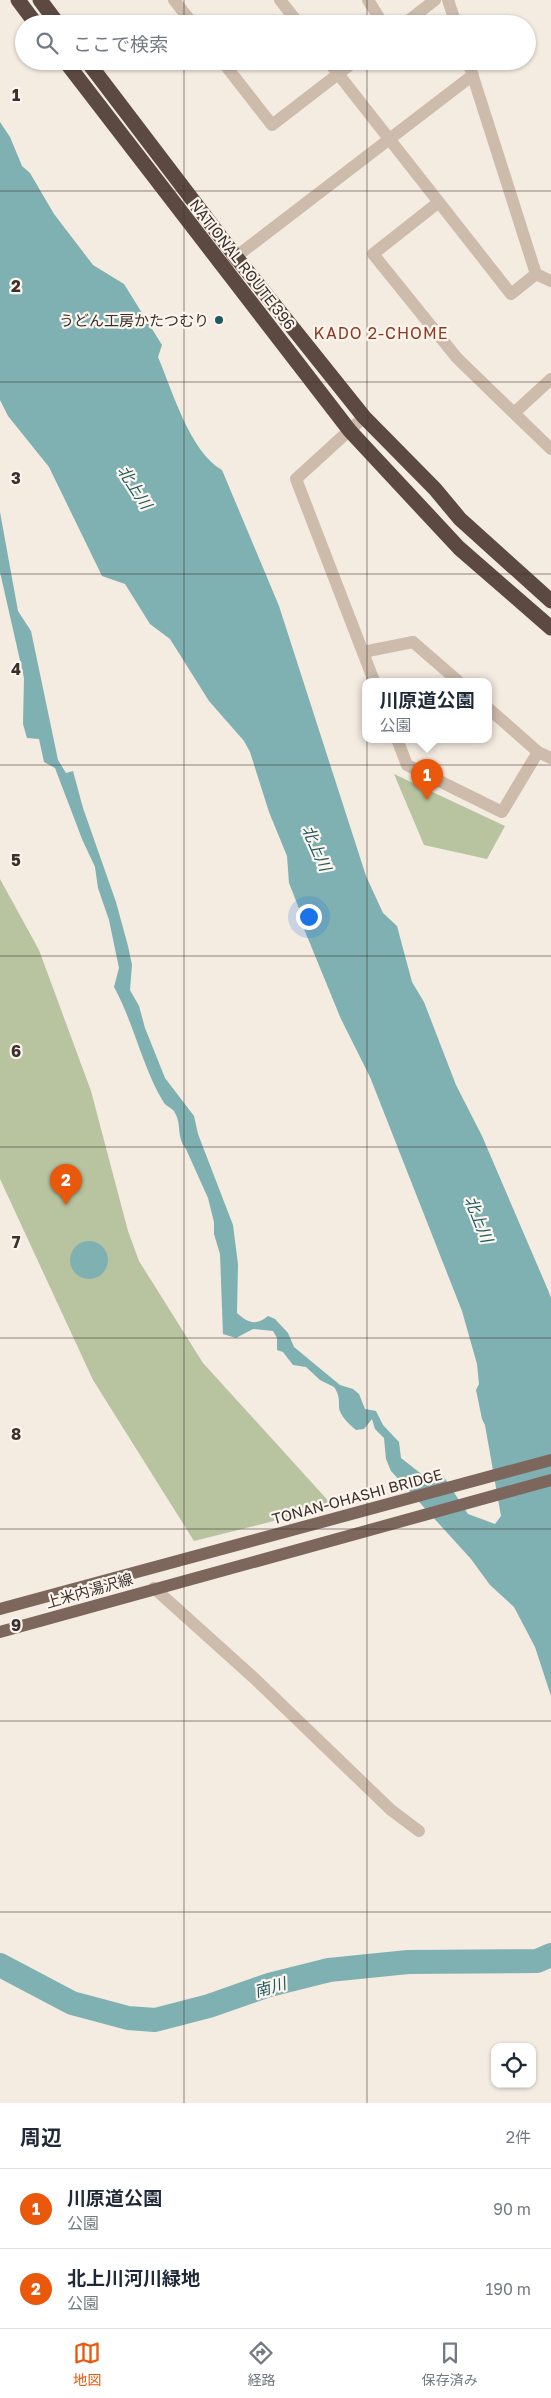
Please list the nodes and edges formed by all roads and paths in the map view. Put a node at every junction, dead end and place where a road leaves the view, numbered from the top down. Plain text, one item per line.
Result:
1 (18, 0) edge
2 (40, 0) edge
3 (174, 0) edge
4 (280, 0) edge
5 (368, 0) edge
6 (435, 0) edge
7 (448, 0) edge
8 (29, 15) edge
9 (51, 15) edge
10 (186, 15) edge
11 (292, 15) edge
12 (377, 15) edge
13 (416, 15) edge
14 (453, 15) edge
15 (72, 70) edge
16 (94, 70) edge
17 (229, 70) edge
18 (335, 70) edge
19 (343, 70) edge
20 (471, 70) edge
21 (338, 74) junction
22 (473, 75) junction
23 (389, 139) junction
24 (439, 202) junction
25 (236, 257) junction
26 (223, 267) junction
27 (536, 274) junction
28 (551, 281) edge
29 (551, 379) edge
30 (514, 413) junction
31 (364, 417) junction
32 (350, 431) junction
33 (551, 449) edge
34 (551, 601) edge
35 (551, 628) edge
36 (363, 652) junction
37 (373, 678) edge
38 (455, 678) edge
39 (492, 712) edge
40 (399, 743) edge
41 (538, 752) junction
42 (551, 758) edge
43 (551, 1460) edge
44 (551, 1480) edge
45 (172, 1564) joint
46 (154, 1588) junction
47 (0, 1609) edge
48 (0, 1632) edge
49 (419, 1831) dead end

1 - 8 highway
2 - 9 highway
3 - 10 street
4 - 11 street
5 - 12 street
6 - 13 street
7 - 14 street
15 - 26 highway, NATIONAL ROUTE 396
16 - 25 highway, NATIONAL ROUTE 396
17 - 21 street
18 - 21 street
19 - 21 street
20 - 22 street
21 - 23 street
22 - 23 street
22 - 27 street
23 - 24 street
23 - 25 street
24 - 27 street
24 - 30 street
25 - 26 street
25 - 31 highway, NATIONAL ROUTE 396
26 - 32 highway, NATIONAL ROUTE 396
27 - 28 street
29 - 30 street
30 - 33 street
31 - 32 street
31 - 34 highway, NATIONAL ROUTE 396
32 - 35 highway, NATIONAL ROUTE 396
32 - 36 street
36 - 37 street
36 - 38 street
39 - 41 street
40 - 41 street
41 - 42 street
43 - 45 main road, TONAN-OHASHI BRIDGE
44 - 46 main road, 上米内湯沢線
45 - 47 main road, 上米内湯沢線
46 - 48 main road, 上米内湯沢線
46 - 49 street

